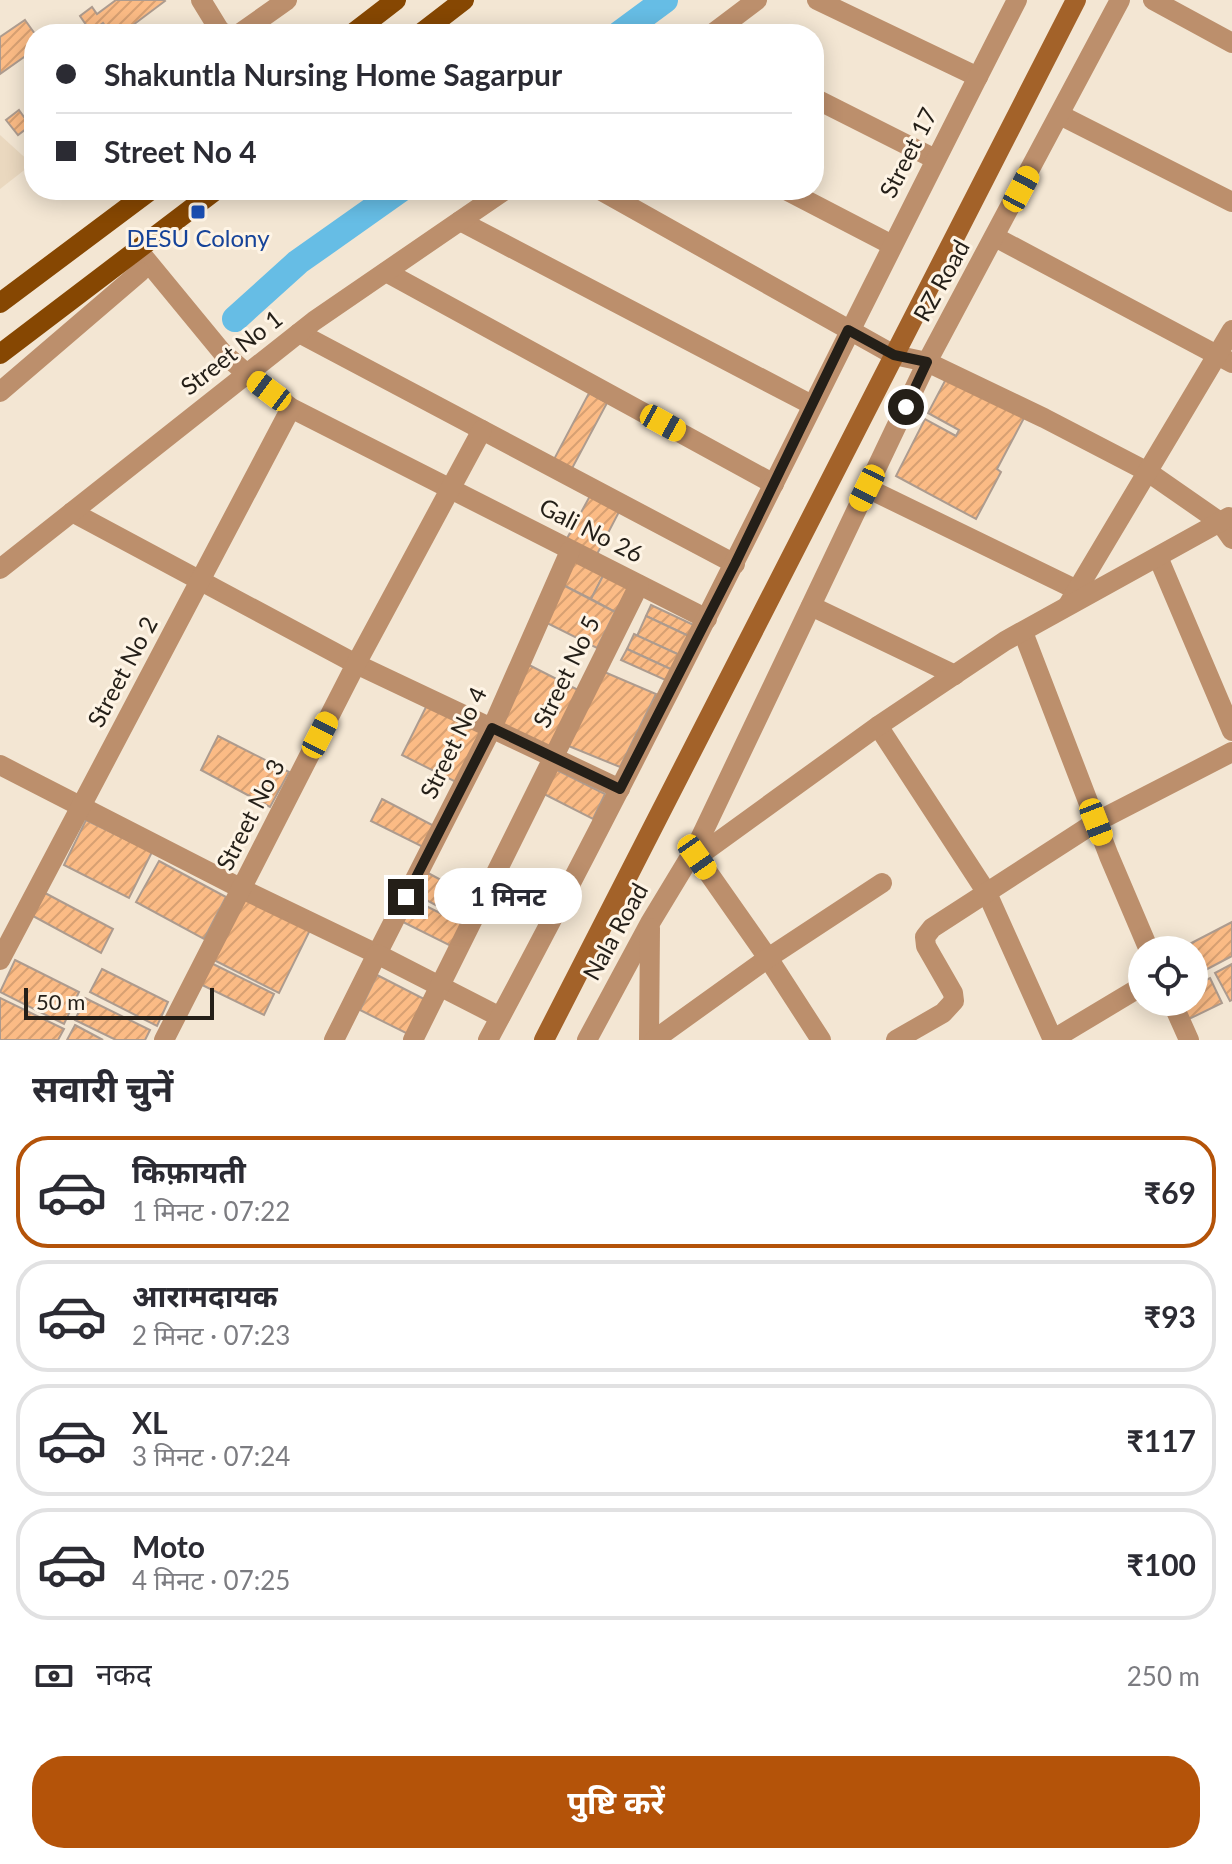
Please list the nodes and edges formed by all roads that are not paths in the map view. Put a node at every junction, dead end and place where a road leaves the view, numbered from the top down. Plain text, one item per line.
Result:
1 (201, 0) edge
2 (287, 0) edge
3 (464, 0) edge
4 (757, 0) edge
5 (817, 0) edge
6 (1017, 0) edge
7 (1076, 0) edge
8 (1120, 0) edge
9 (1153, 0) edge
10 (382, 4) edge
11 (216, 24) edge
12 (253, 24) edge
13 (362, 24) edge
14 (436, 24) edge
15 (725, 24) edge
16 (1232, 43) edge
17 (978, 77) junction
18 (824, 103) edge
19 (1060, 115) junction
20 (935, 159) junction
21 (138, 200) edge
22 (203, 200) edge
23 (490, 200) edge
24 (618, 200) edge
25 (805, 200) edge
26 (1232, 202) edge
27 (460, 221) junction
28 (995, 237) junction
29 (892, 245) junction
30 (138, 250) junction
31 (140, 272) dead end
32 (386, 272) junction
33 (0, 303) edge
34 (848, 330) junction
35 (1232, 330) edge
36 (299, 333) junction
37 (0, 354) edge
38 (894, 355) junction
39 (1225, 359) edge
40 (927, 362) junction
41 (247, 374) junction
42 (0, 392) edge
43 (812, 405) junction
44 (291, 408) junction
45 (482, 430) junction
46 (1148, 472) junction
47 (774, 484) junction
48 (451, 487) junction
49 (867, 488) junction
50 (72, 512) junction
51 (1226, 519) edge
52 (1232, 539) edge
53 (570, 551) junction
54 (1158, 557) junction
55 (735, 564) junction
56 (0, 569) edge
57 (200, 580) junction
58 (639, 585) junction
59 (1072, 599) junction
60 (811, 606) junction
61 (707, 619) junction
62 (1023, 632) junction
63 (356, 664) junction
64 (955, 675) junction
65 (878, 726) junction
66 (492, 728) junction
67 (1232, 731) edge
68 (1232, 752) edge
69 (554, 758) junction
70 (0, 765) edge
71 (620, 789) junction
72 (82, 807) junction
73 (1096, 822) junction
74 (695, 854) junction
75 (882, 883) dead end
76 (242, 889) junction
77 (987, 893) junction
78 (650, 923) junction
79 (1143, 936) edge
80 (377, 954) junction
81 (768, 958) junction
82 (0, 960) edge
83 (440, 986) junction
84 (1128, 994) edge
85 (1178, 1016) edge
86 (500, 1017) junction
87 (164, 1040) edge
88 (334, 1040) edge
89 (413, 1040) edge
90 (488, 1040) edge
91 (544, 1040) edge
92 (587, 1040) edge
93 (651, 1040) edge
94 (821, 1040) edge
95 (896, 1040) edge
96 (1052, 1040) edge
97 (1189, 1040) edge

1 - 11 street
2 - 12 street
3 - 14 main road
4 - 15 street
5 - 17 street
6 - 17 street, Street 17
7 - 38 street
8 - 19 street, RZ Road
9 - 16 street
10 - 13 main road
17 - 20 street, Street 17
18 - 20 street
19 - 26 street
19 - 28 street, RZ Road
20 - 29 street, Street 17
21 - 33 main road
22 - 30 main road
23 - 27 street, Street No 1
24 - 34 street
25 - 29 street
27 - 32 street, Street No 1
27 - 43 street
28 - 39 street
28 - 40 street, RZ Road
29 - 34 street, Street 17
30 - 37 main road
30 - 41 street
31 - 42 street
32 - 36 street, Street No 1
32 - 47 street
34 - 38 street
34 - 43 street, Street 17
35 - 39 street
36 - 41 street, Street No 1
36 - 45 street
38 - 40 street
38 - 91 street
39 - 46 street
40 - 46 street
40 - 49 street, RZ Road
41 - 44 street
41 - 50 street, Street No 1
43 - 47 street, Street 17
44 - 48 street
44 - 57 street, Street No 2
45 - 48 street, Street No 3
45 - 55 street
46 - 51 street
46 - 59 street
47 - 55 street, Street 17
48 - 53 street, Gali No 26
48 - 63 street, Street No 3
49 - 59 street
49 - 60 street, RZ Road
50 - 56 street, Street No 1
50 - 57 street
51 - 52 street
51 - 54 street
53 - 58 street, Gali No 26
53 - 66 street, Street No 4
54 - 59 street
54 - 67 street
55 - 61 street, Street 17
57 - 63 street
57 - 72 street, Street No 2
58 - 61 street, Gali No 26
58 - 69 street, Street No 5
59 - 62 street
60 - 64 street
60 - 74 street, RZ Road
61 - 71 street, Street 17
62 - 64 street
62 - 73 street
63 - 66 street
63 - 76 street, Street No 3
64 - 65 street
65 - 74 street
65 - 77 street
66 - 69 street
66 - 80 street, Street No 4
68 - 73 street
69 - 71 street
69 - 83 street, Street No 5
70 - 72 street
71 - 86 street, Street 17
72 - 76 street
72 - 82 street, Street No 2
73 - 77 street
73 - 79 street
74 - 78 street, Nala Road
74 - 81 street
75 - 81 street
76 - 80 street
76 - 87 street, Street No 3
77 - 95 street
77 - 96 street
78 - 92 street, Nala Road
78 - 93 street
80 - 83 street
80 - 88 street, Street No 4
81 - 93 street
81 - 94 street
83 - 86 street
83 - 89 street, Street No 5
84 - 96 street
85 - 97 street
86 - 90 street, Street 17

